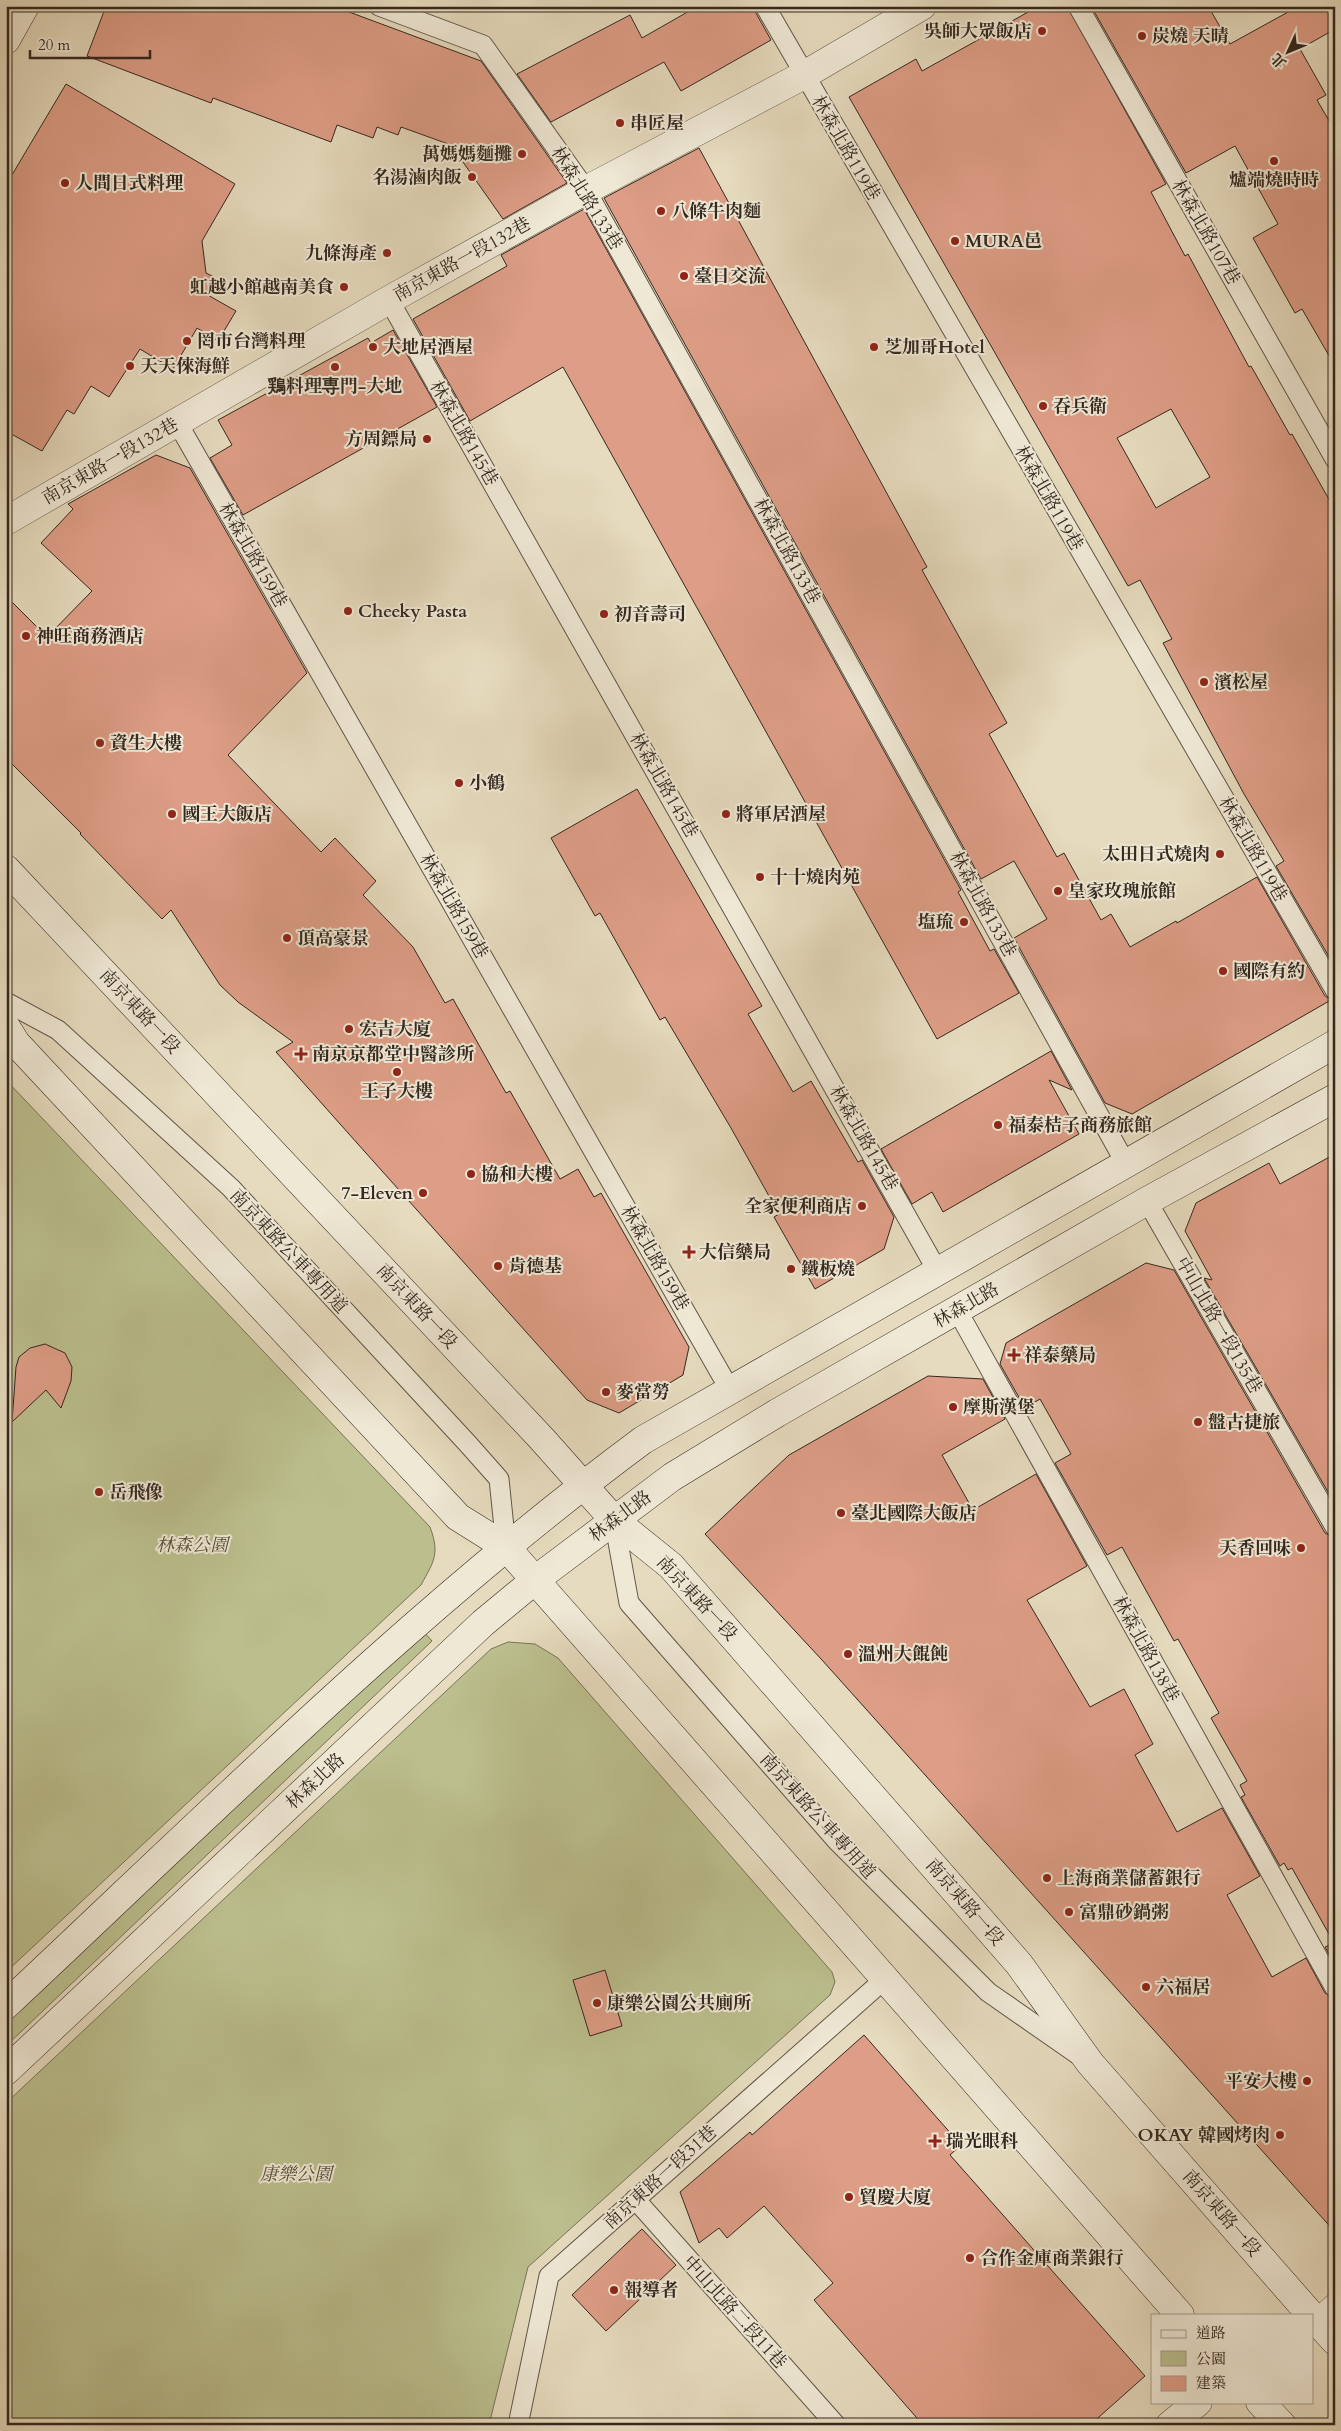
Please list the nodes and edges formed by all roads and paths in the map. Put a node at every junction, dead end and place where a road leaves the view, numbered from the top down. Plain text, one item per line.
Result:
1 (25, 6) edge
2 (380, 6) edge
3 (765, 6) edge
4 (922, 6) edge
5 (1078, 6) edge
6 (6, 40) edge
7 (804, 75) junction
8 (586, 190) junction
9 (389, 300) junction
10 (177, 422) junction
11 (1335, 458) edge
12 (6, 521) edge
13 (6, 869) edge
14 (1335, 990) edge
15 (6, 1002) edge
16 (6, 1027) edge
17 (1335, 1044) edge
18 (1335, 1098) edge
19 (1126, 1164) junction
20 (1147, 1201) junction
21 (938, 1272) junction
22 (957, 1310) junction
23 (730, 1390) junction
24 (584, 1484) junction
25 (614, 1520) junction
26 (1335, 1527) edge
27 (506, 1547) junction
28 (535, 1580) junction
29 (886, 1978) junction
30 (1335, 1988) edge
31 (6, 2004) edge
32 (1090, 2064) junction
33 (6, 2071) edge
34 (635, 2198) junction
35 (1179, 2314) edge
36 (1322, 2320) edge
37 (1196, 2404) edge
38 (1262, 2404) edge
39 (518, 2425) edge
40 (836, 2425) edge
41 (1170, 2425) edge
42 (1282, 2425) edge

1 - 6 street
2 - 8 lane, 林森北路133巷
3 - 7 lane, 林森北路119巷
4 - 7 street, 南京東路一段132巷
5 - 11 lane, 林森北路107巷
7 - 8 street, 南京東路一段132巷
7 - 14 lane, 林森北路119巷
8 - 9 street, 南京東路一段132巷
8 - 19 lane, 林森北路133巷
9 - 10 street, 南京東路一段132巷
9 - 21 lane, 林森北路145巷
10 - 12 street, 南京東路一段132巷
10 - 23 lane, 林森北路159巷
13 - 24 street, 南京東路一段
15 - 27 lane, 南京東路公車專用道
16 - 27 street
17 - 19 street
18 - 20 street, 林森北路
19 - 21 street
20 - 22 street, 林森北路
20 - 26 lane, 中山北路一段135巷
21 - 23 street
22 - 25 street, 林森北路
22 - 30 lane, 林森北路138巷
23 - 24 street
24 - 25 street, 南京東路一段
24 - 27 street
25 - 28 street, 林森北路
25 - 32 street, 南京東路一段
25 - 32 lane, 南京東路公車專用道
27 - 28 street
27 - 31 street
28 - 29 street
28 - 33 street, 林森北路
29 - 34 lane, 南京東路一段31巷
29 - 35 street
32 - 36 street, 南京東路一段
34 - 39 lane, 南京東路一段31巷
34 - 40 lane, 中山北路二段11巷
37 - 41 street
38 - 42 street

